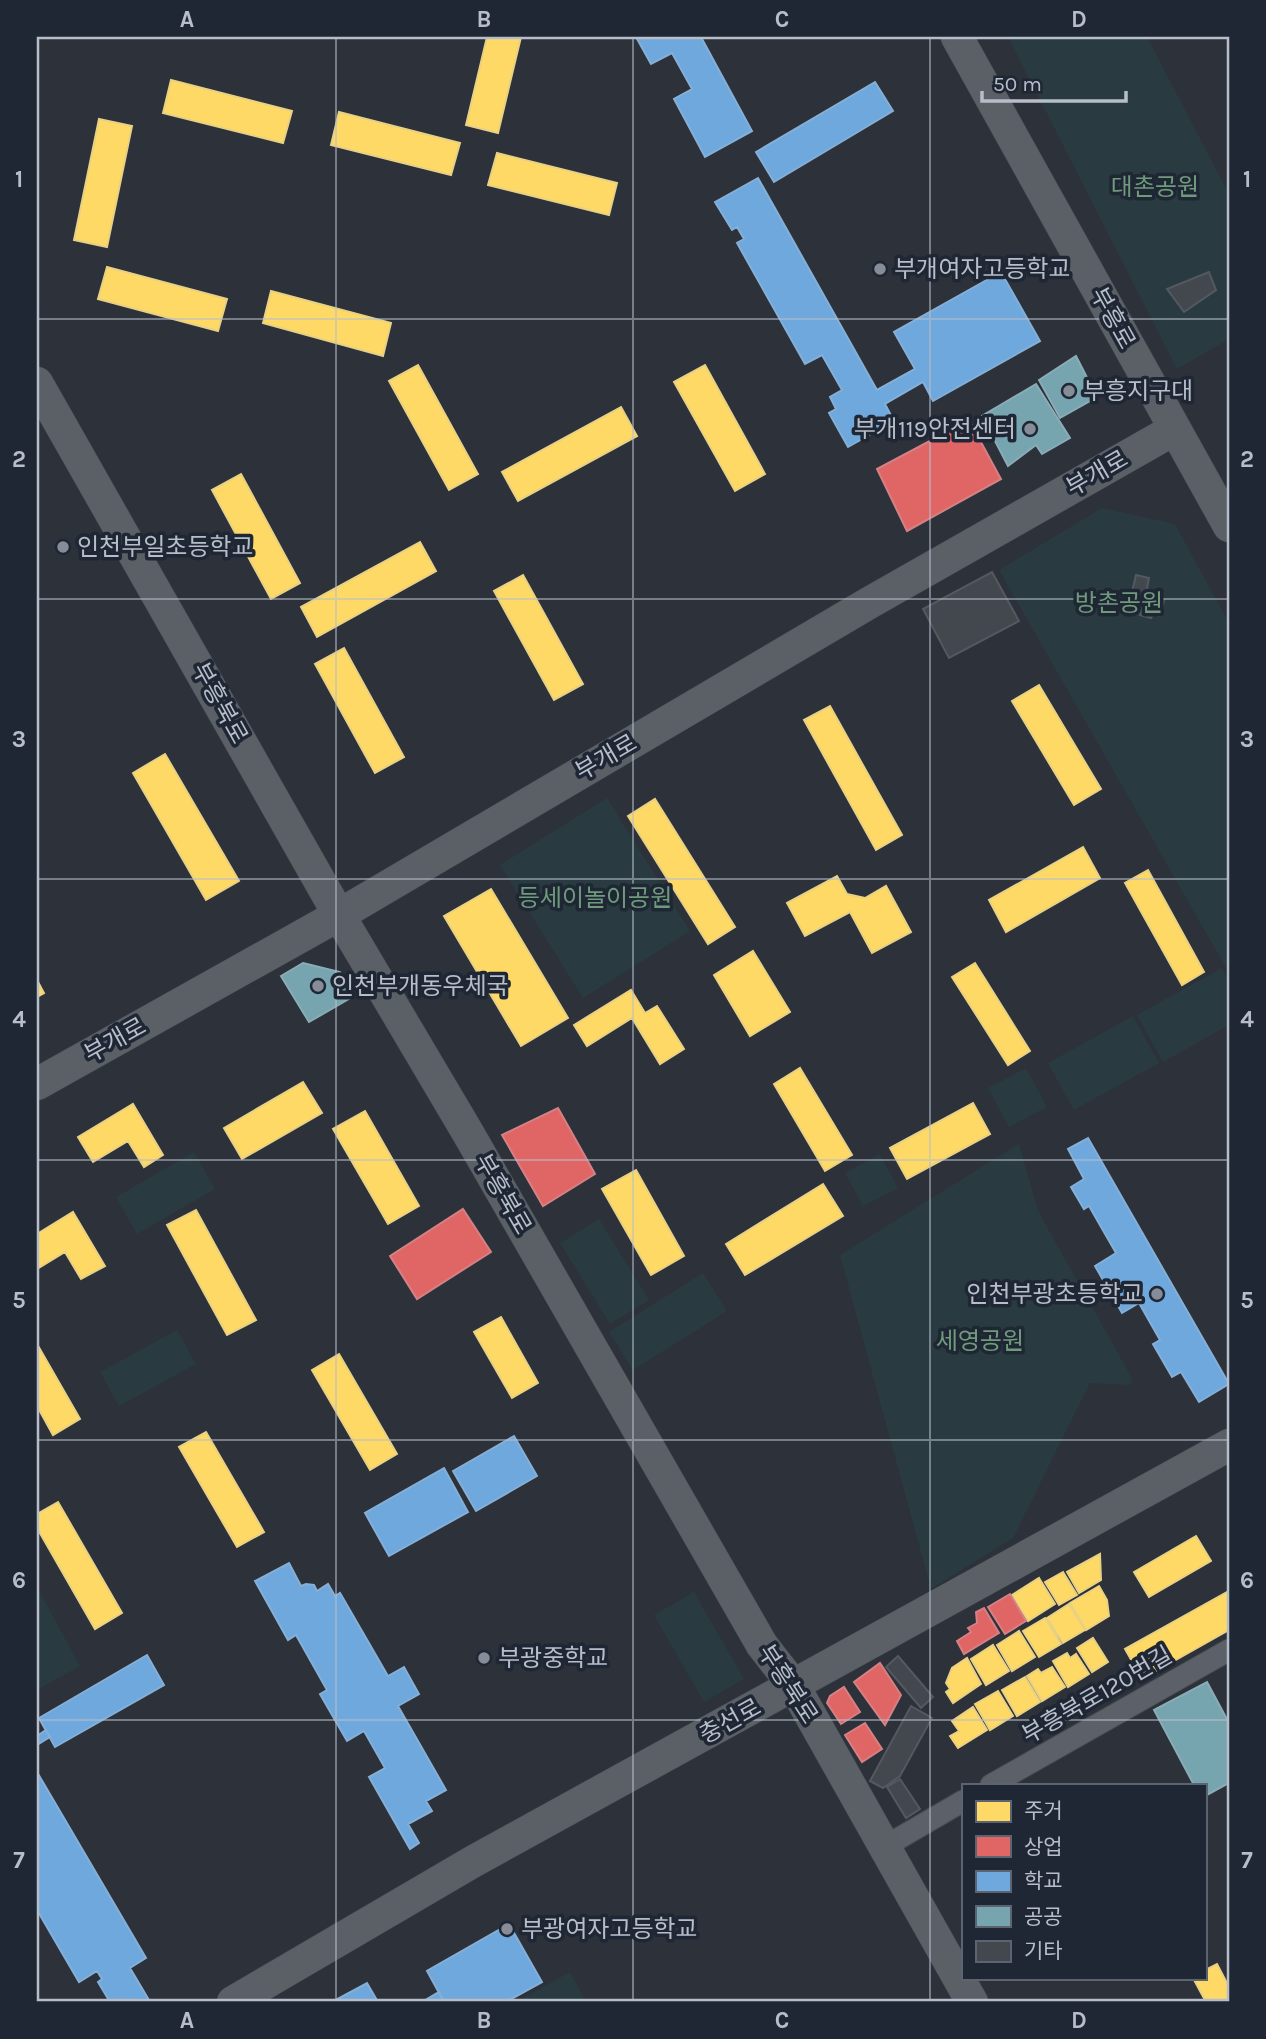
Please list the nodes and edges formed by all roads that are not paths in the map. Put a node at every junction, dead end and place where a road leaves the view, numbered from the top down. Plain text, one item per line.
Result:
1 (957, 37) edge
2 (37, 383) edge
3 (1175, 429) junction
4 (1229, 526) edge
5 (339, 915) junction
6 (37, 1084) edge
7 (1229, 1445) edge
8 (1229, 1650) edge
9 (794, 1686) junction
10 (993, 1784) edge
11 (962, 1802) edge
12 (884, 1847) junction
13 (233, 2002) edge
14 (972, 2002) edge

1 - 3 street, 부흥로
2 - 5 street, 부흥북로
3 - 4 street, 부흥로
3 - 5 street, 부개로
5 - 6 street, 부개로
5 - 9 street, 부흥북로
7 - 9 street, 충선로
8 - 10 street, 부흥북로120번길
9 - 12 street, 부흥북로
9 - 13 street, 충선로
11 - 12 street
12 - 14 street, 부흥북로

